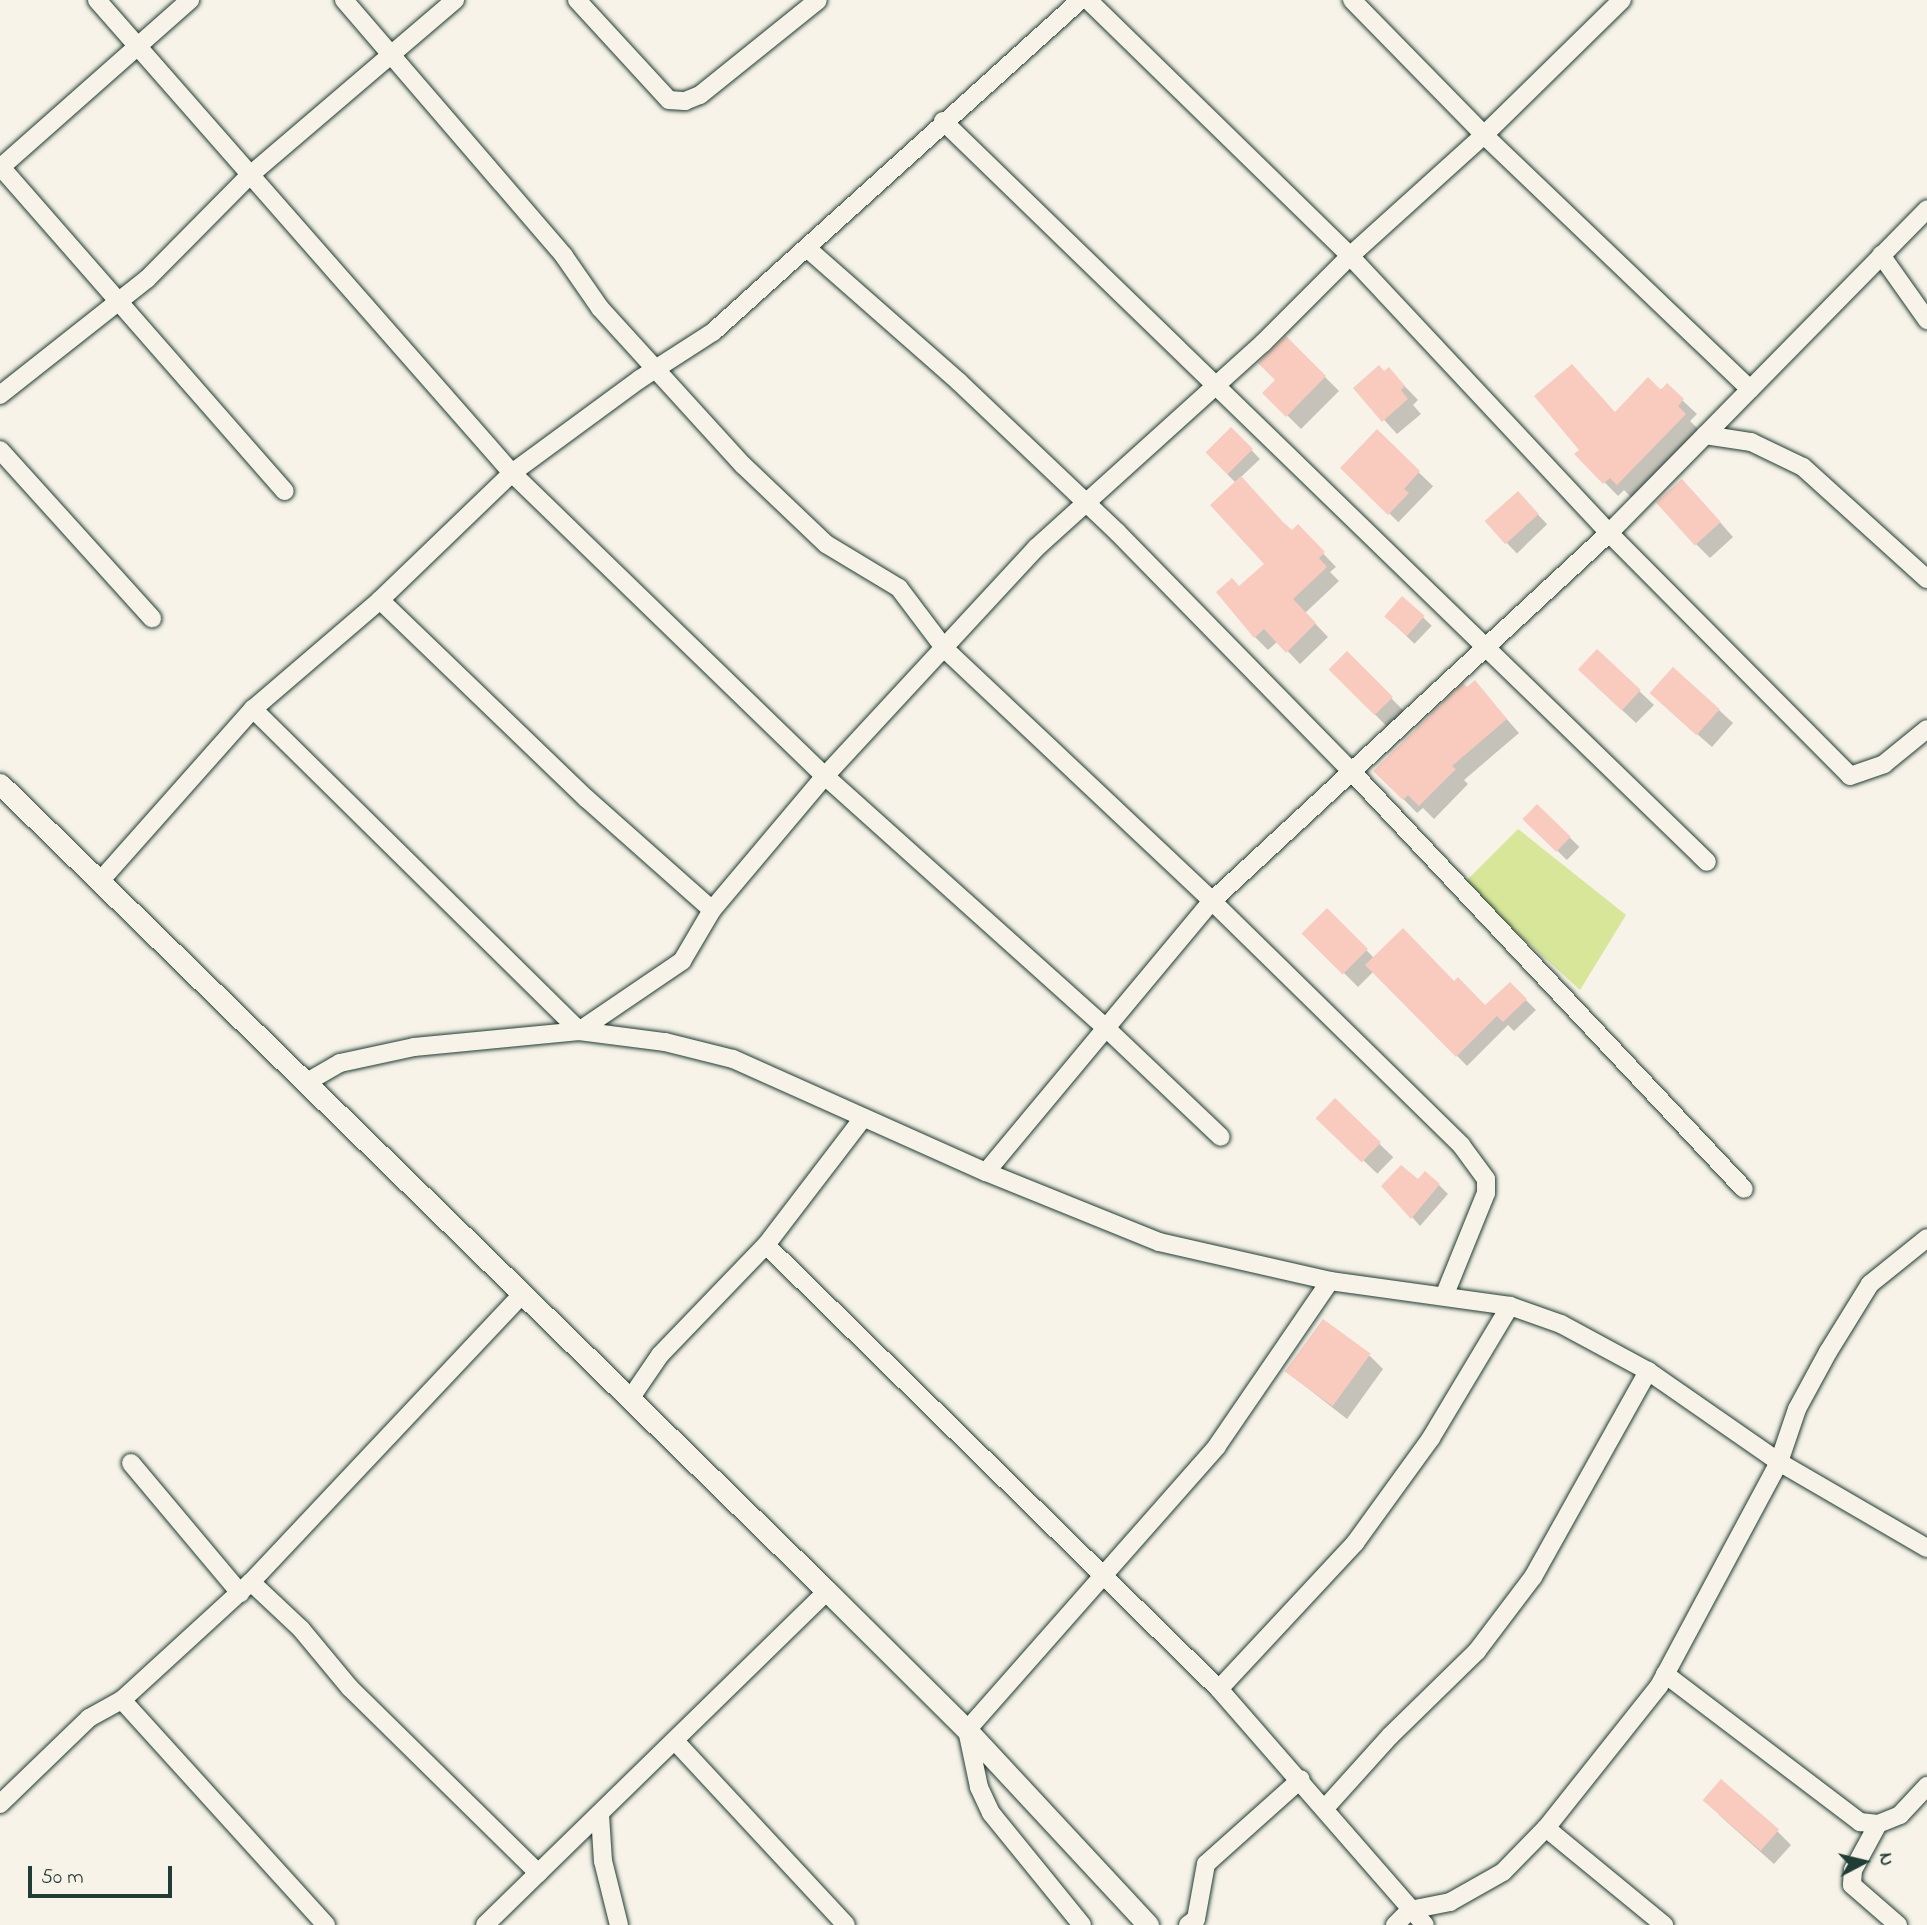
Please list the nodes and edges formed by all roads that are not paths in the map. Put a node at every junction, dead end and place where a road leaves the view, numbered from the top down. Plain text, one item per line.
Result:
1 (97, 0) edge
2 (190, 0) edge
3 (344, 0) edge
4 (455, 0) edge
5 (577, 0) edge
6 (818, 0) edge
7 (1081, 0) edge
8 (1088, 0) edge
9 (1352, 0) edge
10 (1622, 0) edge
11 (136, 46) junction
12 (391, 53) junction
13 (943, 121) junction
14 (1484, 135) junction
15 (0, 167) edge
16 (249, 177) junction
17 (1927, 209) edge
18 (808, 250) junction
19 (1881, 255) junction
20 (1350, 256) junction
21 (118, 302) junction
22 (1927, 320) edge
23 (658, 369) junction
24 (1217, 384) junction
25 (1750, 389) junction
26 (0, 395) edge
27 (1704, 435) junction
28 (0, 450) edge
29 (513, 473) junction
30 (285, 491) dead end
31 (1084, 502) junction
32 (1609, 533) junction
33 (1927, 579) edge
34 (380, 600) junction
35 (152, 618) dead end
36 (1485, 648) junction
37 (945, 649) junction
38 (253, 709) junction
39 (1927, 729) edge
40 (1352, 772) junction
41 (825, 776) junction
42 (0, 785) edge
43 (1707, 862) dead end
44 (102, 880) junction
45 (1212, 901) junction
46 (712, 910) junction
47 (1107, 1028) junction
48 (579, 1031) junction
49 (307, 1082) junction
50 (863, 1118) junction
51 (1221, 1137) dead end
52 (986, 1172) junction
53 (1744, 1189) dead end
54 (1927, 1238) edge
55 (766, 1245) junction
56 (1330, 1281) junction
57 (522, 1294) junction
58 (1445, 1294) junction
59 (1510, 1306) junction
60 (1647, 1371) junction
61 (630, 1399) junction
62 (1779, 1462) junction
63 (131, 1463) dead end
64 (1927, 1548) edge
65 (1102, 1576) junction
66 (245, 1587) junction
67 (827, 1591) junction
68 (1665, 1674) junction
69 (1219, 1689) junction
70 (122, 1700) junction
71 (967, 1730) junction
72 (675, 1741) junction
73 (1301, 1779) junction
74 (1927, 1786) edge
75 (0, 1804) edge
76 (1326, 1807) junction
77 (600, 1815) junction
78 (1878, 1824) junction
79 (1546, 1828) junction
80 (538, 1873) junction
81 (1410, 1910) junction
82 (326, 1925) edge
83 (485, 1925) edge
84 (619, 1925) edge
85 (846, 1925) edge
86 (1082, 1925) edge
87 (1148, 1925) edge
88 (1188, 1925) edge
89 (1395, 1925) edge
90 (1425, 1925) edge
91 (1664, 1925) edge
92 (1899, 1925) edge

1 - 11 street
2 - 11 street
3 - 12 street
4 - 12 street
5 - 6 street
7 - 13 street
8 - 20 street
9 - 14 street
10 - 14 street
11 - 15 street
11 - 16 street
12 - 16 street
12 - 23 street
13 - 18 street
13 - 24 street
14 - 20 street
14 - 25 street
15 - 21 street
16 - 21 street
16 - 29 street
17 - 19 street
18 - 23 street
18 - 31 street
19 - 22 street
19 - 25 street
20 - 24 street
20 - 32 street
21 - 26 street
21 - 30 street
23 - 29 street
23 - 37 street
24 - 31 street
24 - 36 street
25 - 27 street
27 - 32 street
27 - 33 street
28 - 35 street
29 - 34 street
29 - 41 street
31 - 37 street
31 - 40 street
32 - 36 street
32 - 39 street
34 - 38 street
34 - 46 street
36 - 40 street
36 - 43 street
37 - 41 street
37 - 45 street
38 - 44 street
38 - 48 street
40 - 45 street
40 - 53 street
41 - 46 street
41 - 47 street
42 - 44 street
44 - 49 street
45 - 47 street
45 - 58 street
46 - 48 street
47 - 51 street
47 - 52 street
48 - 49 street
48 - 50 street
49 - 57 street
50 - 52 street
50 - 55 street
52 - 56 street
54 - 62 street
55 - 61 street
55 - 65 street
56 - 58 street
56 - 65 street
57 - 61 street
57 - 66 street
58 - 59 street
59 - 60 street
59 - 69 street
60 - 62 street
60 - 76 street
61 - 67 street
62 - 64 street
62 - 68 street
63 - 66 street
65 - 69 street
65 - 71 street
66 - 70 street
66 - 80 street
67 - 71 street
67 - 72 street
68 - 78 street
68 - 79 street
69 - 73 street
70 - 75 street
70 - 82 street
71 - 86 street
71 - 87 street
72 - 77 street
72 - 85 street
73 - 76 street
73 - 88 street
74 - 78 street
76 - 81 street
77 - 80 street
77 - 84 street
78 - 92 street
79 - 81 street
79 - 91 street
80 - 83 street
81 - 89 street
81 - 90 street

